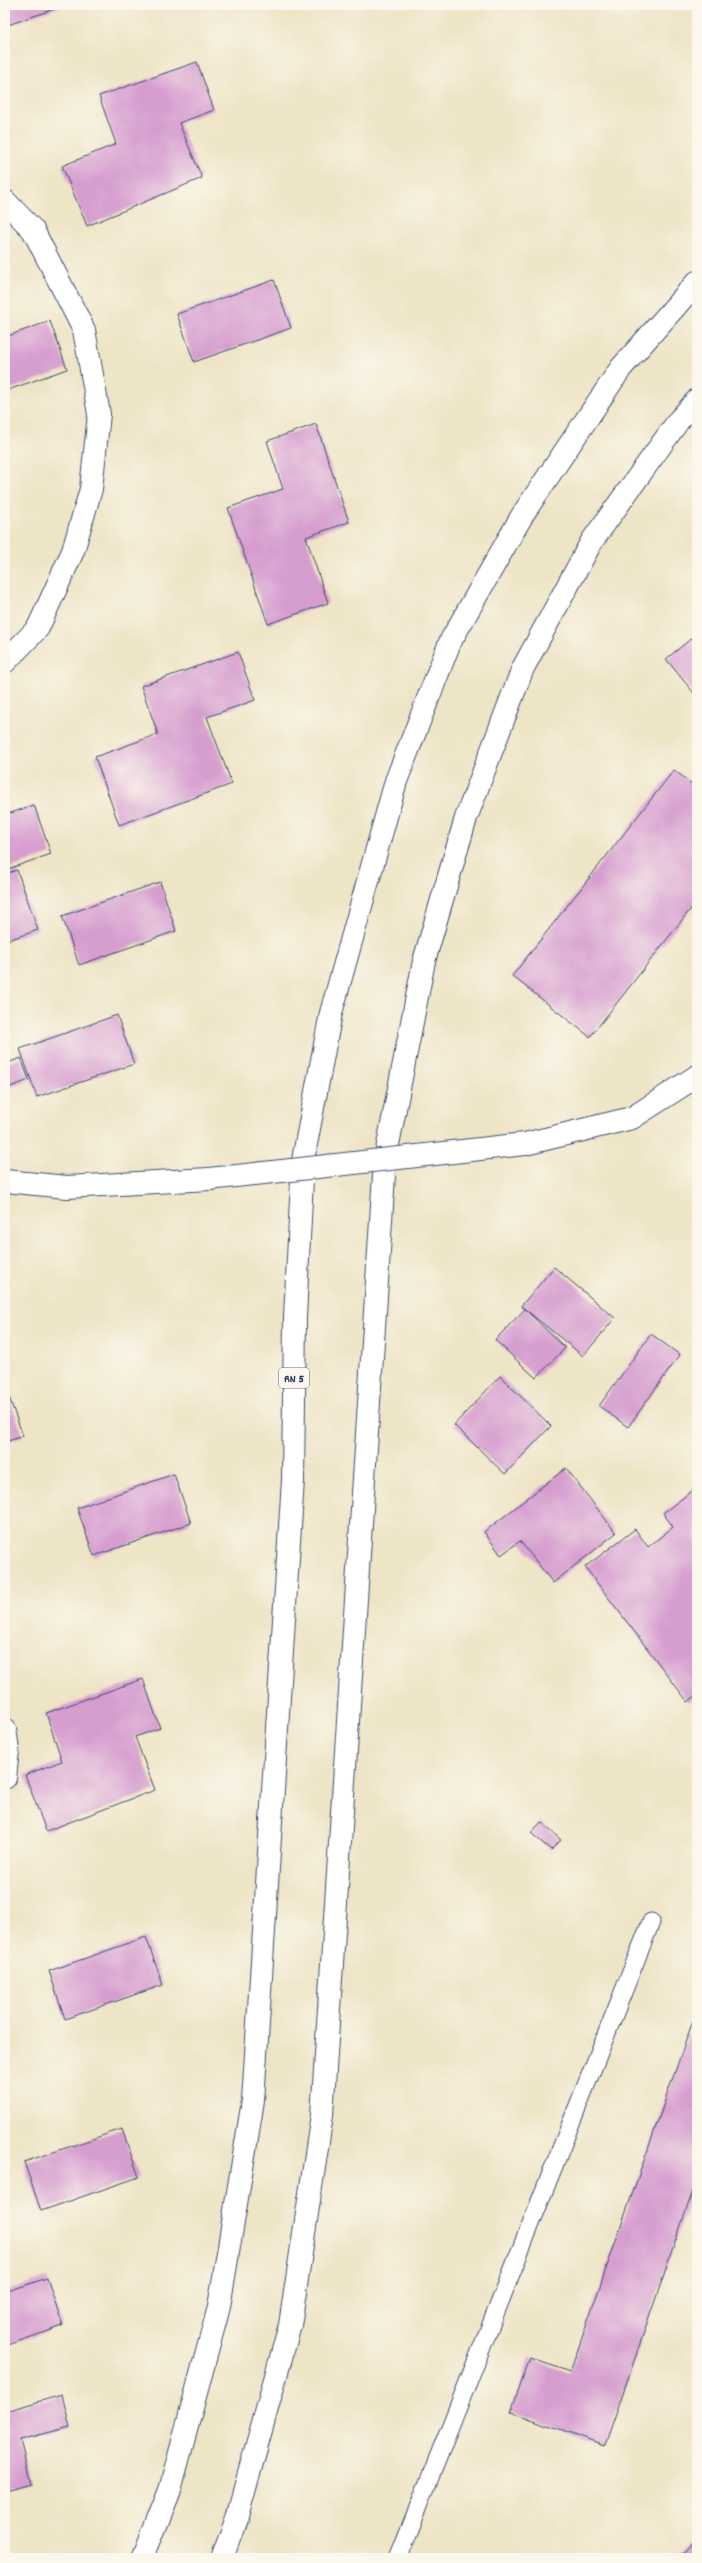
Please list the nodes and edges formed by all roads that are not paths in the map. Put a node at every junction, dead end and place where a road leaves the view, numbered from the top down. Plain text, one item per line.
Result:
1 (5, 201) edge
2 (697, 282) edge
3 (697, 400) edge
4 (5, 662) edge
5 (697, 1076) edge
6 (5, 1181) edge
7 (5, 1729) edge
8 (5, 1778) edge
9 (651, 1922) dead end
10 (143, 2558) edge
11 (222, 2558) edge
12 (398, 2558) edge

1 - 4 main road
2 - 10 main road, RN 5
3 - 11 main road
5 - 6 main road, bridge
7 - 8 main road
9 - 12 lane

